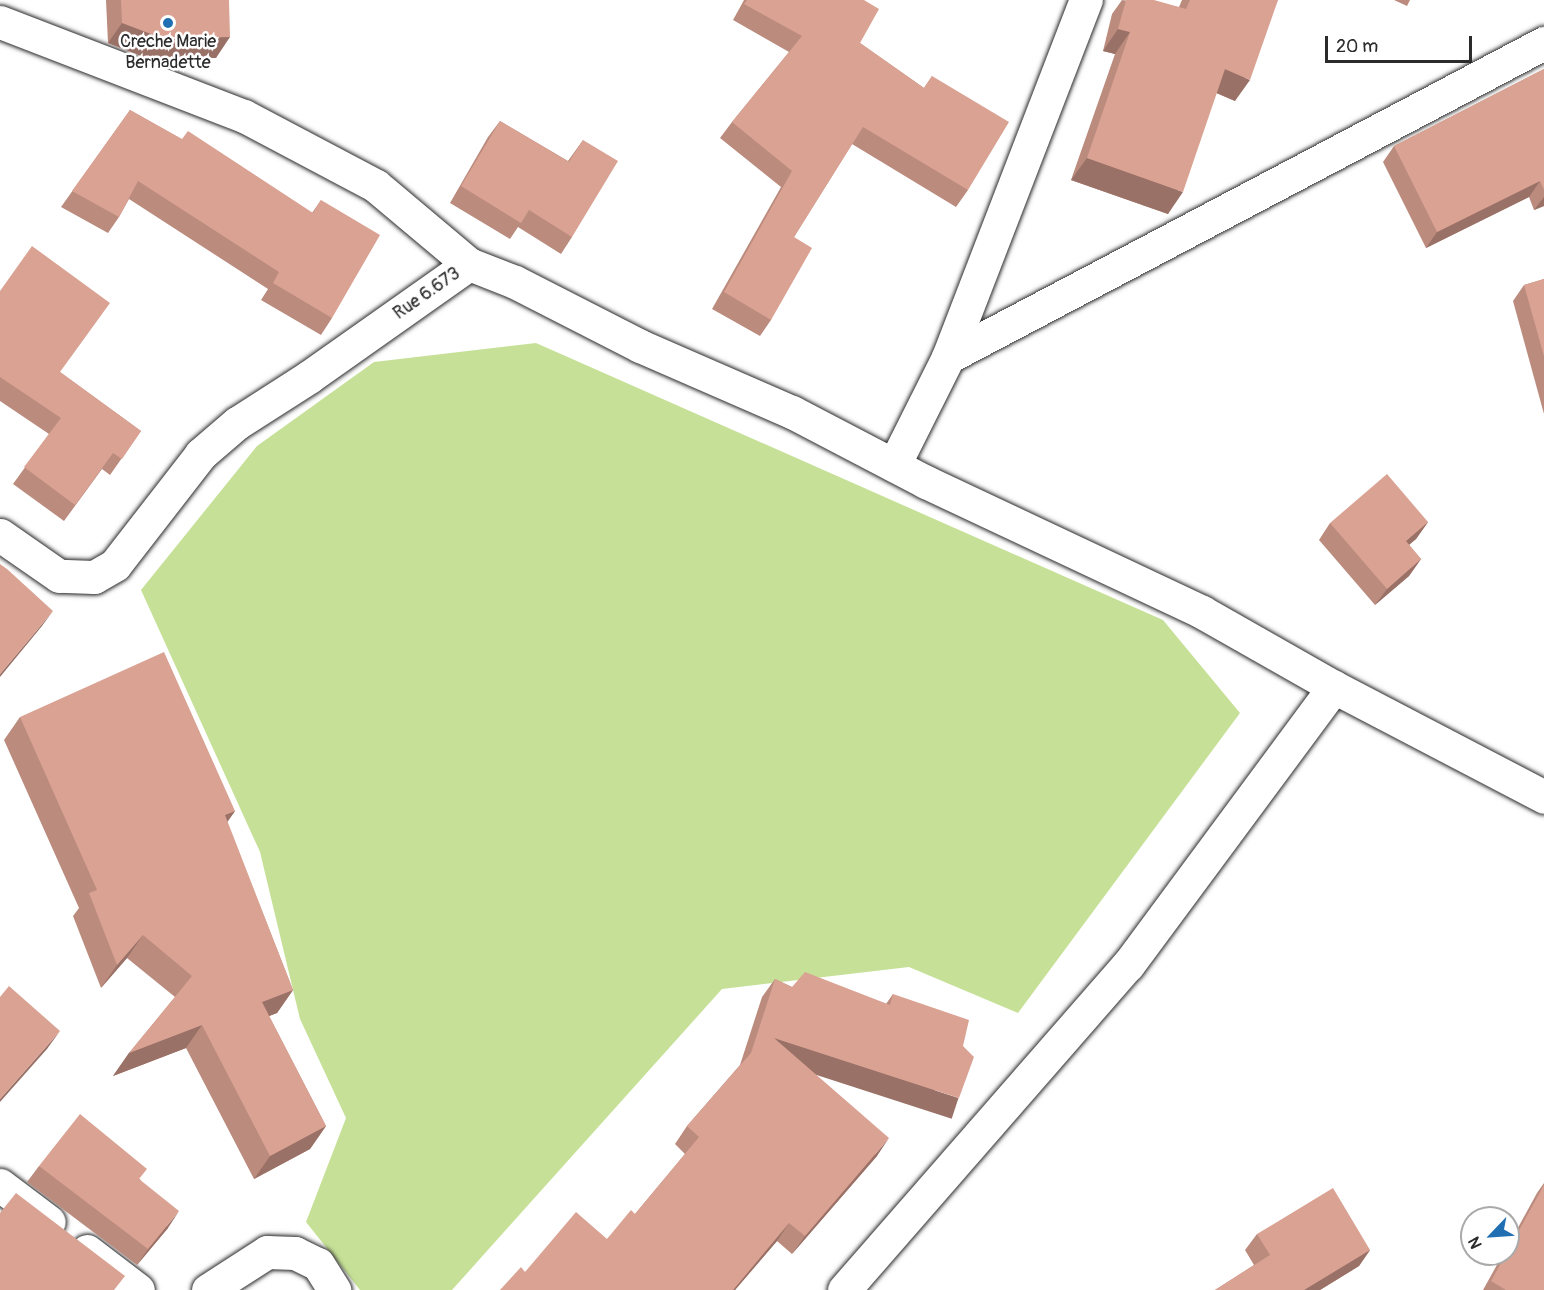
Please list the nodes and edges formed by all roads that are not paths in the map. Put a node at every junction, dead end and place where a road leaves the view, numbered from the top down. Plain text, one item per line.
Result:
1 (1086, 0) edge
2 (0, 22) edge
3 (1544, 43) edge
4 (469, 264) junction
5 (948, 357) junction
6 (894, 465) junction
7 (0, 535) edge
8 (1334, 687) junction
9 (1544, 797) edge
10 (0, 1185) edge
11 (138, 1290) edge
12 (208, 1290) edge
13 (334, 1290) edge
14 (844, 1290) edge

1 - 5 street
2 - 4 street, Rue 6.673
3 - 5 street
4 - 6 street
4 - 7 street, Rue 6.673
5 - 6 street
6 - 8 street
8 - 9 street
8 - 14 street
10 - 11 street
12 - 13 street

